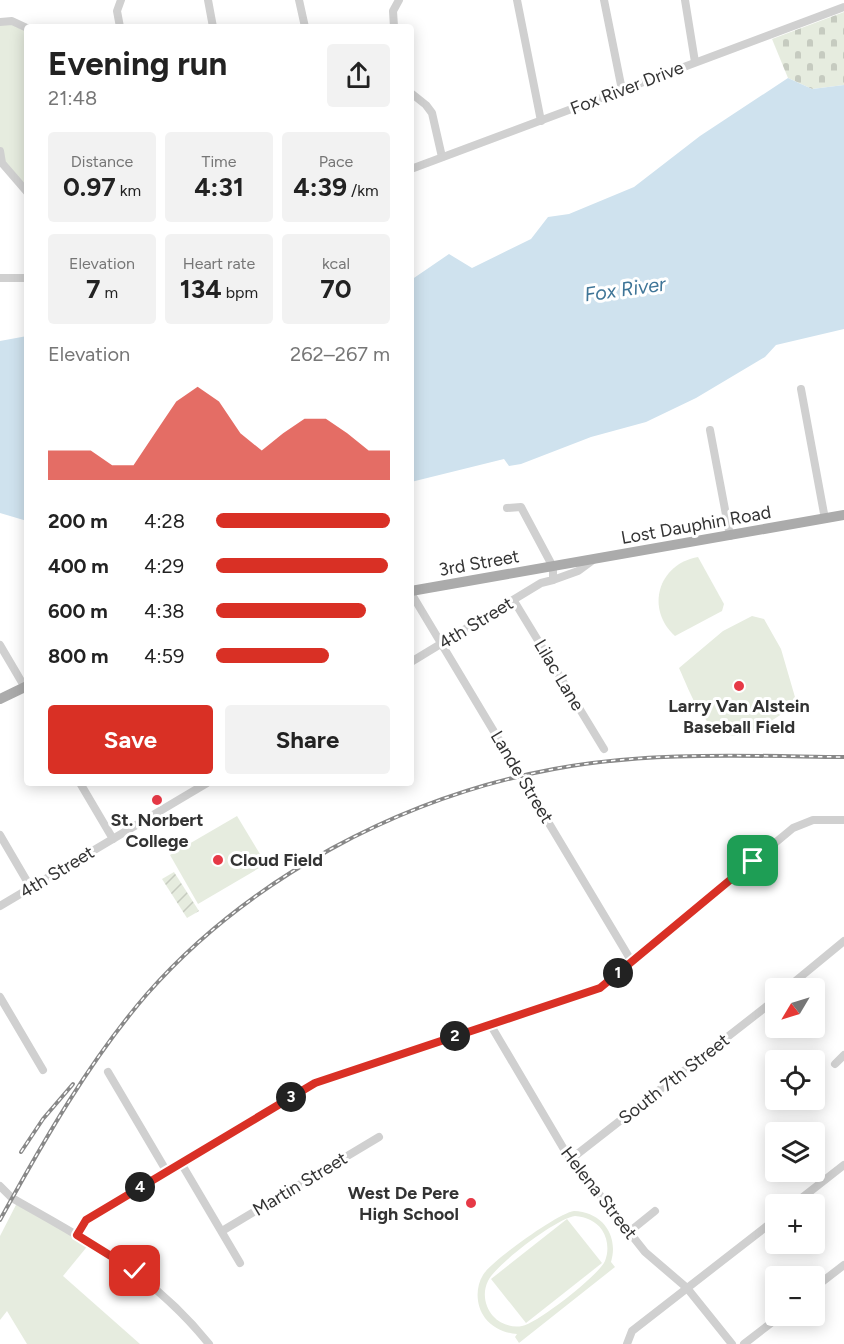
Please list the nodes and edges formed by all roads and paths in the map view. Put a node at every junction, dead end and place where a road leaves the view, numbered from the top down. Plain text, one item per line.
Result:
1 (121, 0) edge
2 (208, 0) edge
3 (299, 0) edge
4 (399, 0) edge
5 (517, 0) edge
6 (604, 0) edge
7 (685, 0) edge
8 (844, 7) edge
9 (0, 22) edge
10 (119, 24) edge
11 (212, 24) edge
12 (303, 24) edge
13 (394, 24) edge
14 (24, 27) edge
15 (695, 62) junction
16 (621, 90) junction
17 (414, 95) edge
18 (541, 121) junction
19 (0, 151) edge
20 (442, 157) junction
21 (414, 168) edge
22 (24, 189) edge
23 (0, 278) edge
24 (24, 278) edge
25 (801, 389) dead end
26 (710, 430) dead end
27 (507, 508) dead end
28 (844, 515) edge
29 (825, 519) junction
30 (730, 536) junction
31 (594, 559) junction
32 (553, 567) junction
33 (553, 580) junction
34 (541, 583) junction
35 (414, 591) edge
36 (414, 597) edge
37 (514, 601) junction
38 (441, 644) junction
39 (0, 645) edge
40 (414, 660) edge
41 (24, 685) edge
42 (24, 689) edge
43 (0, 699) edge
44 (604, 750) dead end
45 (82, 786) edge
46 (202, 786) edge
47 (844, 820) edge
48 (0, 836) edge
49 (113, 839) junction
50 (31, 888) junction
51 (0, 906) edge
52 (844, 942) edge
53 (632, 962) junction
54 (800, 978) edge
55 (0, 997) edge
56 (765, 1008) edge
57 (490, 1024) junction
58 (844, 1055) edge
59 (835, 1064) dead end
60 (43, 1070) dead end
61 (108, 1072) dead end
62 (379, 1137) dead end
63 (572, 1159) junction
64 (181, 1163) junction
65 (844, 1165) edge
66 (167, 1172) junction
67 (0, 1186) edge
68 (807, 1194) edge
69 (655, 1212) dead end
70 (765, 1228) edge
71 (222, 1231) junction
72 (629, 1232) junction
73 (77, 1235) junction
74 (240, 1263) dead end
75 (844, 1265) edge
76 (825, 1280) edge
77 (687, 1288) junction
78 (767, 1326) edge
79 (209, 1344) edge
80 (627, 1344) edge
81 (732, 1344) edge
82 (744, 1344) edge

1 - 10 street
2 - 11 street
3 - 12 street
4 - 13 street
5 - 18 street
6 - 16 street
7 - 15 street
8 - 15 street, Fox River Drive
9 - 14 street
15 - 16 street, Fox River Drive
16 - 18 street, Fox River Drive
17 - 20 street
18 - 20 street, Fox River Drive
19 - 22 street
20 - 21 street, Fox River Drive
23 - 24 street
25 - 29 street
26 - 30 street
27 - 32 street
28 - 29 main road, Lost Dauphin Road
29 - 30 main road, Lost Dauphin Road
30 - 31 main road, Lost Dauphin Road
31 - 32 main road, Lost Dauphin Road
31 - 33 street, 4th Street
32 - 33 street
32 - 34 street, 4th Street
32 - 35 main road, 3rd Street
33 - 34 street, 4th Street
34 - 37 street, 4th Street
36 - 38 street, Lande Street
37 - 38 street, 4th Street
37 - 44 street, Lilac Lane
38 - 40 street, 4th Street
38 - 53 street, Lande Street
39 - 41 street
42 - 43 main road
45 - 49 street
46 - 49 street, 4th Street
47 - 53 street
48 - 50 street
49 - 50 street, 4th Street
50 - 51 street, 4th Street
52 - 54 street
53 - 57 street
55 - 60 street
56 - 63 street, South 7th Street
57 - 63 street, Helena Street
57 - 64 street
58 - 59 street
61 - 66 street
62 - 71 street, Martin Street
63 - 72 street, Helena Street
64 - 66 street
64 - 71 street
65 - 68 street
66 - 73 street
67 - 73 street
69 - 72 street
70 - 77 street
71 - 74 street
72 - 77 street, Helena Street
73 - 79 street
75 - 76 street
77 - 80 street
77 - 81 street, Helena Street
78 - 82 street

